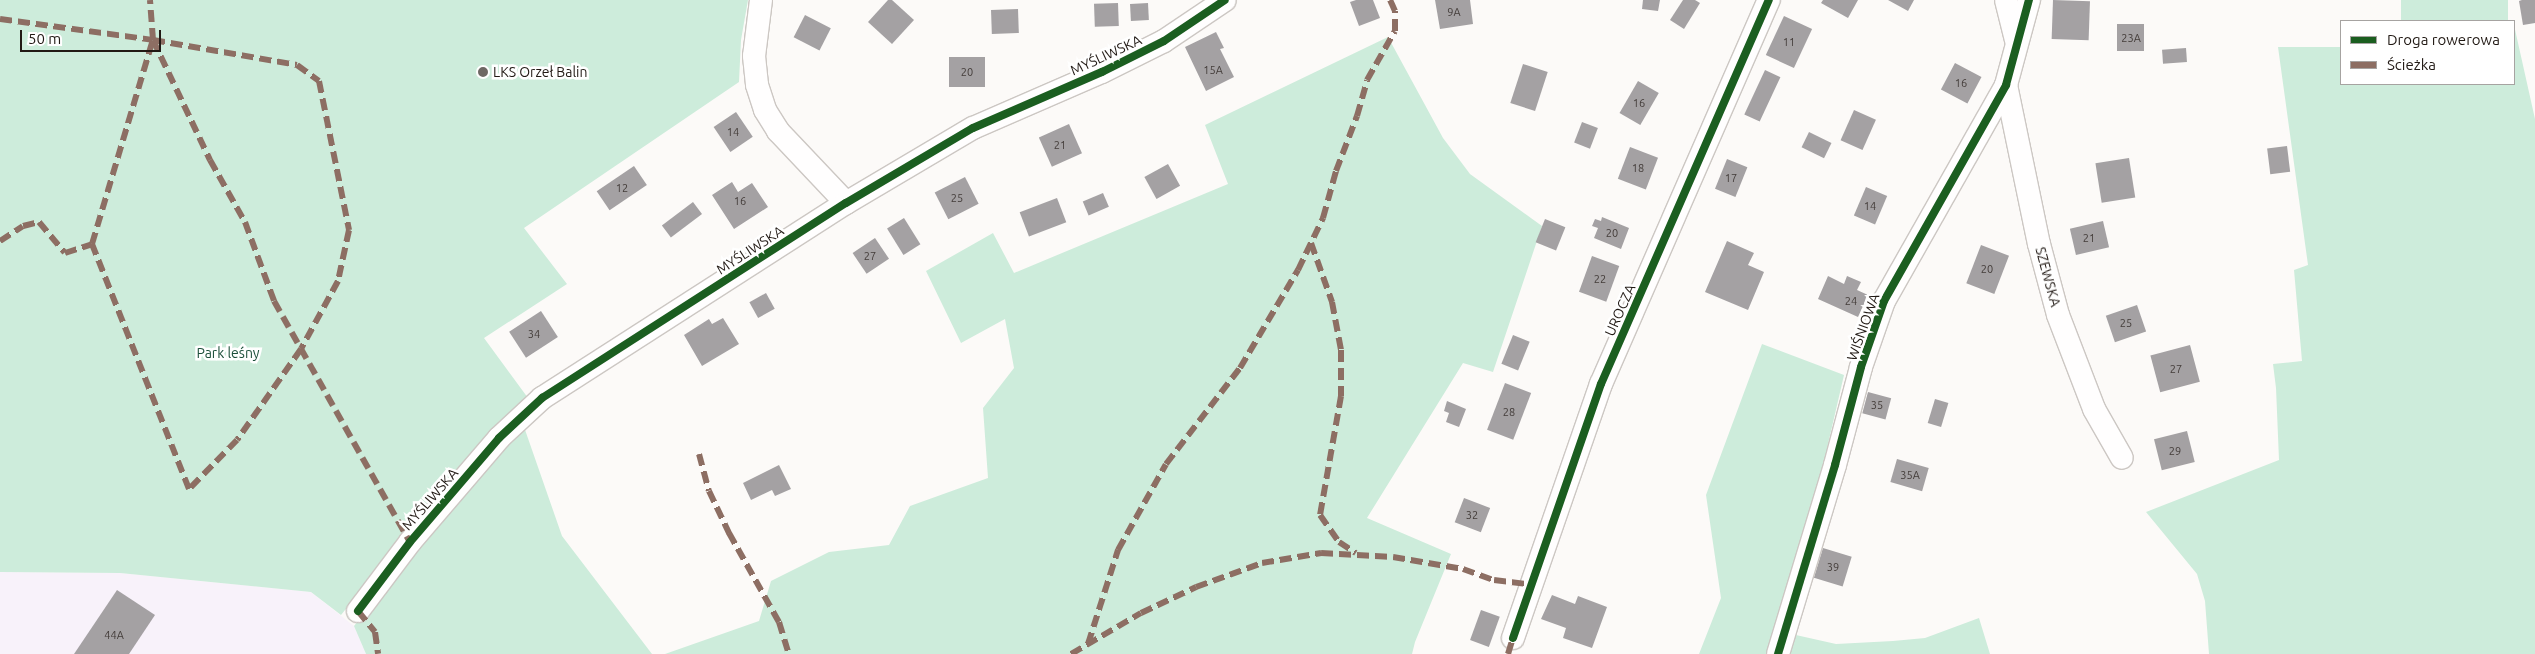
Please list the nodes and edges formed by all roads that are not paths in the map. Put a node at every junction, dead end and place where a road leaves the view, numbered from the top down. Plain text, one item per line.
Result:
1 (761, 0) edge
2 (1225, 0) edge
3 (1769, 0) edge
4 (2006, 0) edge
5 (2029, 0) edge
6 (2017, 45) junction
7 (2006, 85) junction
8 (846, 203) junction
9 (2122, 458) dead end
10 (358, 611) dead end
11 (1513, 638) dead end
12 (1778, 654) edge

1 - 8 street
2 - 8 street, MYŚLIWSKA
3 - 11 street, UROCZA
4 - 6 street
5 - 6 street, WIŚNIOWA
6 - 7 street, WIŚNIOWA
7 - 9 street, SZEWSKA
7 - 12 street, WIŚNIOWA
8 - 10 street, MYŚLIWSKA

